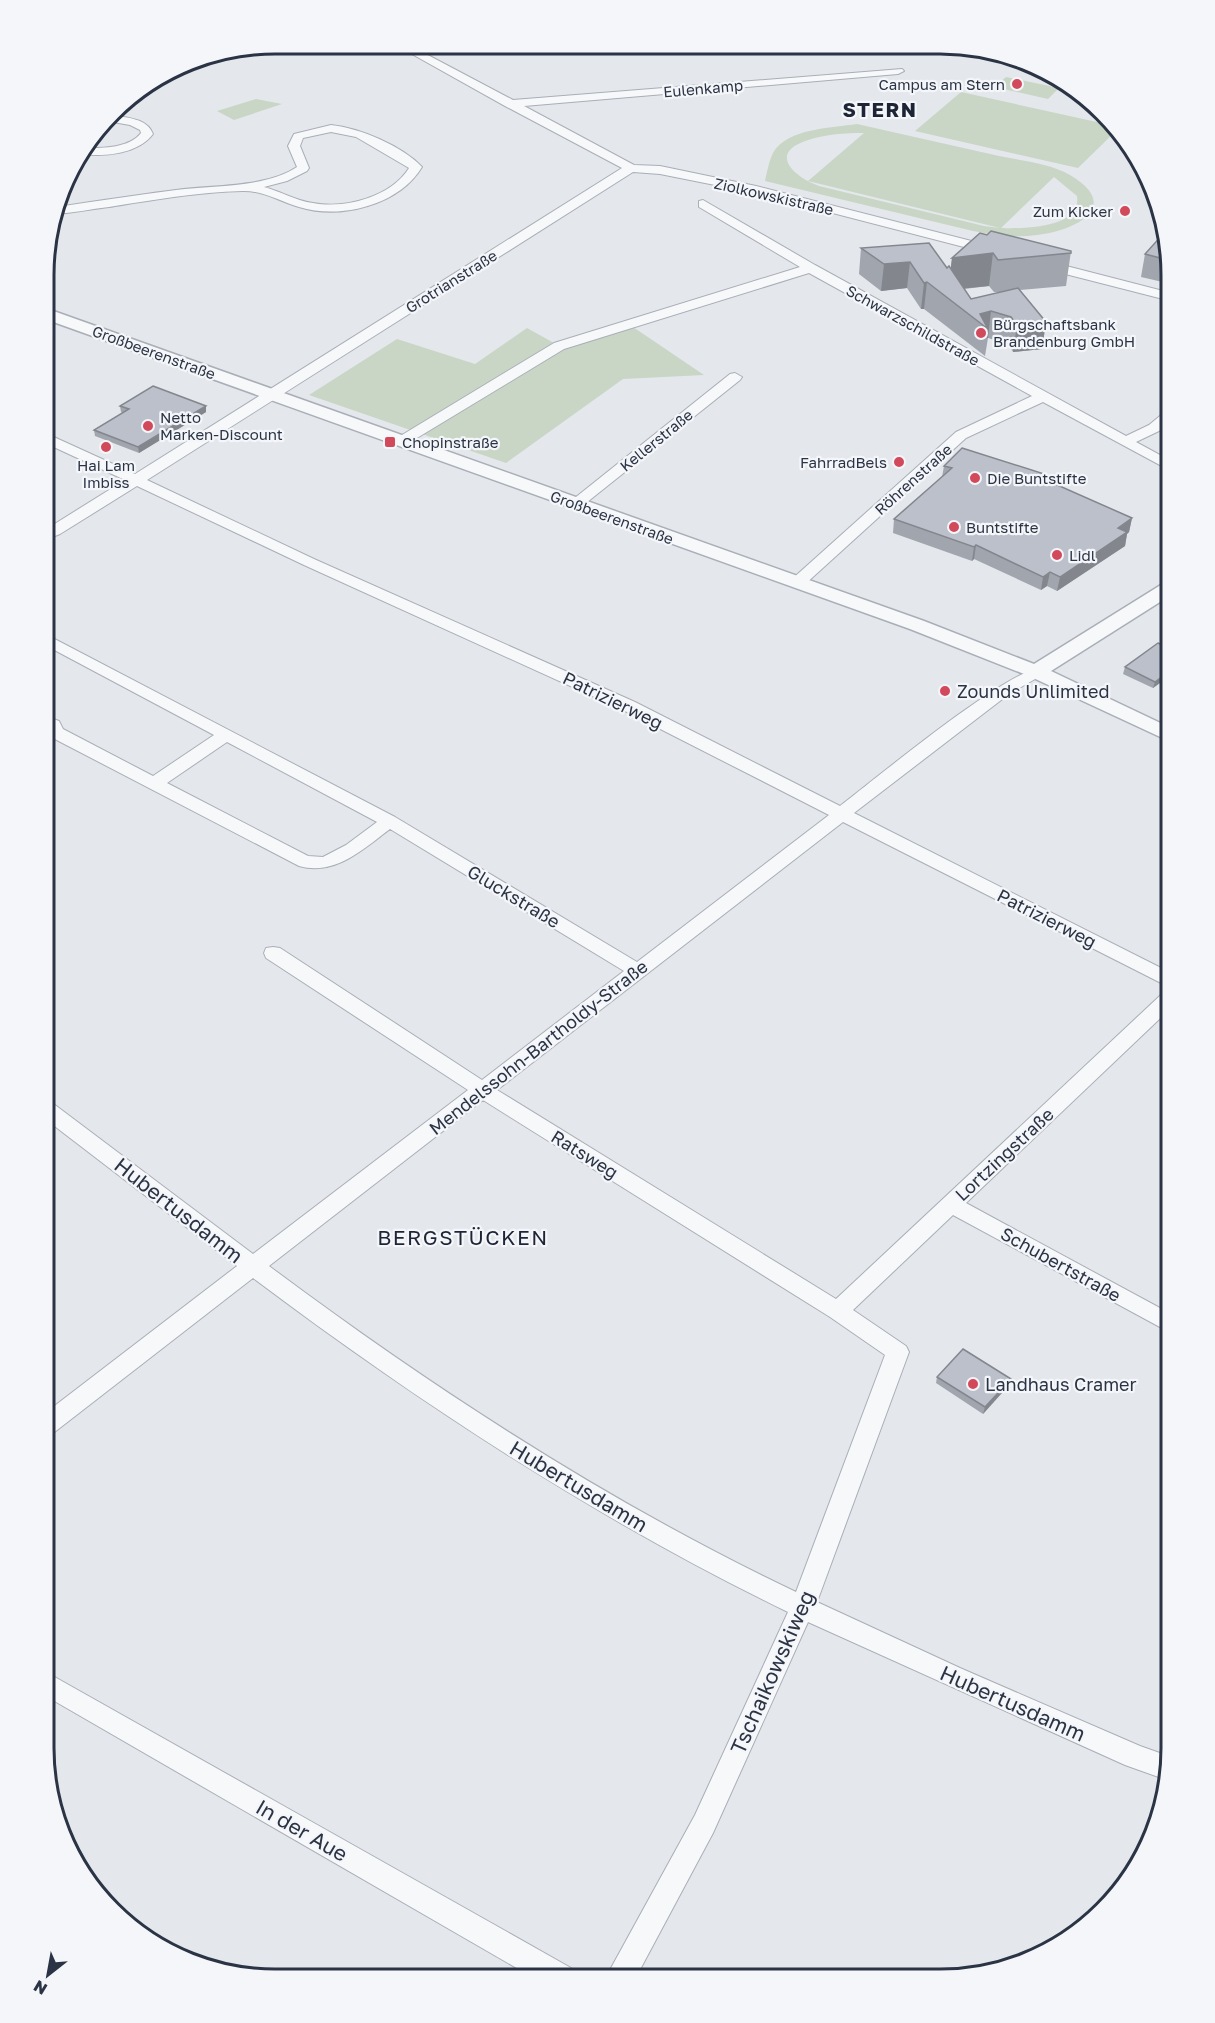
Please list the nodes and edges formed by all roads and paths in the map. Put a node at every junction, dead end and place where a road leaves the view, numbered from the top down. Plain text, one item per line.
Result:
1 (417, 54) edge
2 (898, 71) dead end
3 (509, 104) junction
4 (118, 120) edge
5 (92, 151) edge
6 (631, 168) junction
7 (245, 186) junction
8 (703, 204) dead end
9 (64, 210) edge
10 (999, 252) edge
11 (1030, 260) edge
12 (810, 268) junction
13 (1161, 294) edge
14 (54, 316) edge
15 (735, 377) dead end
16 (271, 394) junction
17 (1042, 397) junction
18 (1161, 423) edge
19 (54, 441) edge
20 (402, 441) junction
21 (1125, 442) junction
22 (1161, 461) edge
23 (135, 480) junction
24 (576, 504) junction
25 (54, 531) edge
26 (797, 583) junction
27 (1161, 593) edge
28 (54, 644) edge
29 (1036, 672) junction
30 (54, 728) edge
31 (1161, 731) edge
32 (227, 734) junction
33 (154, 783) junction
34 (843, 814) junction
35 (389, 821) junction
36 (273, 953) dead end
37 (638, 971) junction
38 (1161, 976) edge
39 (1161, 1006) edge
40 (482, 1090) junction
41 (54, 1115) edge
42 (951, 1204) junction
43 (254, 1267) junction
44 (837, 1311) junction
45 (1161, 1319) edge
46 (898, 1352) joint
47 (54, 1419) edge
48 (802, 1609) junction
49 (54, 1688) edge
50 (1160, 1766) edge
51 (545, 1969) edge
52 (624, 1969) edge

1 - 3 street, Ziolkowskistraße
2 - 3 street, Eulenkamp
3 - 6 street, Ziolkowskistraße
4 - 5 street
6 - 10 street, Ziolkowskistraße
6 - 16 street, Grotrianstraße
7 - 7 street
7 - 9 street
8 - 12 street, Schwarzschildstraße
11 - 13 street
12 - 17 street, Schwarzschildstraße
12 - 20 street
14 - 16 street, Großbeerenstraße
15 - 24 street, Kellerstraße
16 - 20 street, Großbeerenstraße
16 - 23 street, Grotrianstraße
17 - 21 street, Schwarzschildstraße
17 - 26 street, Röhrenstraße
18 - 21 street
19 - 23 street, Patrizierweg
20 - 24 street, Großbeerenstraße
21 - 22 street, Schwarzschildstraße
23 - 25 street, Grotrianstraße
23 - 34 street, Patrizierweg
24 - 26 street, Großbeerenstraße
26 - 29 street, Großbeerenstraße
27 - 29 street
28 - 32 street, Gluckstraße
29 - 31 street, Großbeerenstraße
29 - 34 street, Mendelssohn-Bartholdy-Straße
30 - 33 street
32 - 33 street
32 - 35 street, Gluckstraße
33 - 35 street
34 - 37 street, Mendelssohn-Bartholdy-Straße
34 - 38 street, Patrizierweg
35 - 37 street, Gluckstraße
36 - 40 street, Ratsweg
37 - 40 street, Mendelssohn-Bartholdy-Straße
39 - 42 street, Lortzingstraße
40 - 43 street, Mendelssohn-Bartholdy-Straße
40 - 44 street, Ratsweg
41 - 43 street, Hubertusdamm
42 - 44 street, Lortzingstraße
42 - 45 street, Schubertstraße
43 - 47 street, Mendelssohn-Bartholdy-Straße
43 - 48 street, Hubertusdamm
44 - 46 street, Ratsweg
46 - 48 street, Tschaikowskiweg
48 - 50 street, Hubertusdamm
48 - 52 street, Tschaikowskiweg
49 - 51 street, In der Aue

